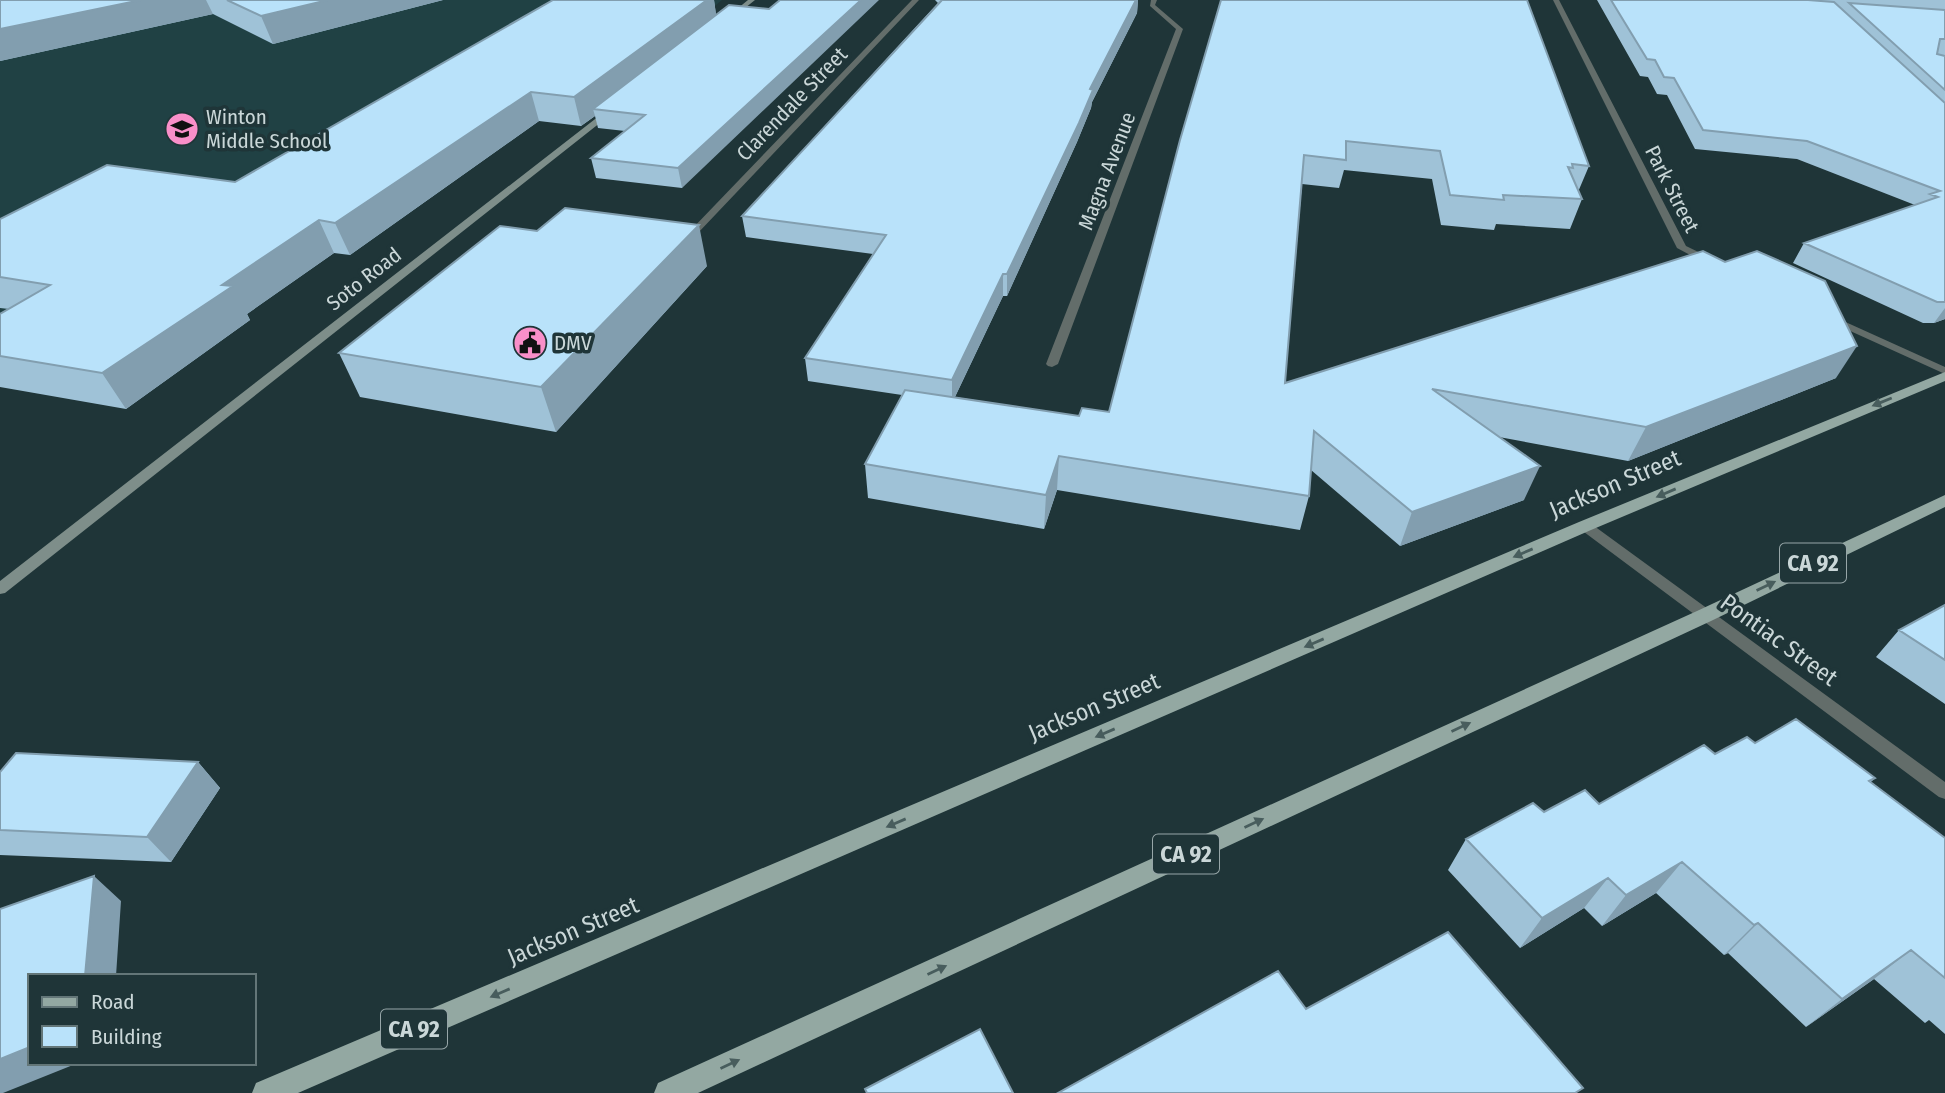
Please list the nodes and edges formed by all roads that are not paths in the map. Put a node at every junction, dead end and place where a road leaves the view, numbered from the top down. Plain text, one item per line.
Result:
1 (752, 0) edge
2 (916, 0) edge
3 (1154, 0) edge
4 (1556, 0) edge
5 (715, 29) edge
6 (622, 103) edge
7 (694, 232) edge
8 (1723, 267) edge
9 (1823, 314) edge
10 (1052, 364) dead end
11 (1945, 374) edge
12 (1945, 500) edge
13 (1585, 526) junction
14 (0, 589) edge
15 (1704, 615) junction
16 (1945, 792) edge
17 (266, 1093) edge
18 (668, 1093) edge

1 - 5 street
2 - 7 street, Clarendale Street
3 - 10 street, Magna Avenue
4 - 8 street, Park Street
6 - 14 street, Soto Road
9 - 11 street
11 -> 13 main road, Jackson Street / CA 92
15 -> 12 main road, CA 92
13 - 15 street, Pontiac Street
13 -> 17 main road, Jackson Street / CA 92
15 - 16 street, Pontiac Street
18 -> 15 main road, CA 92

